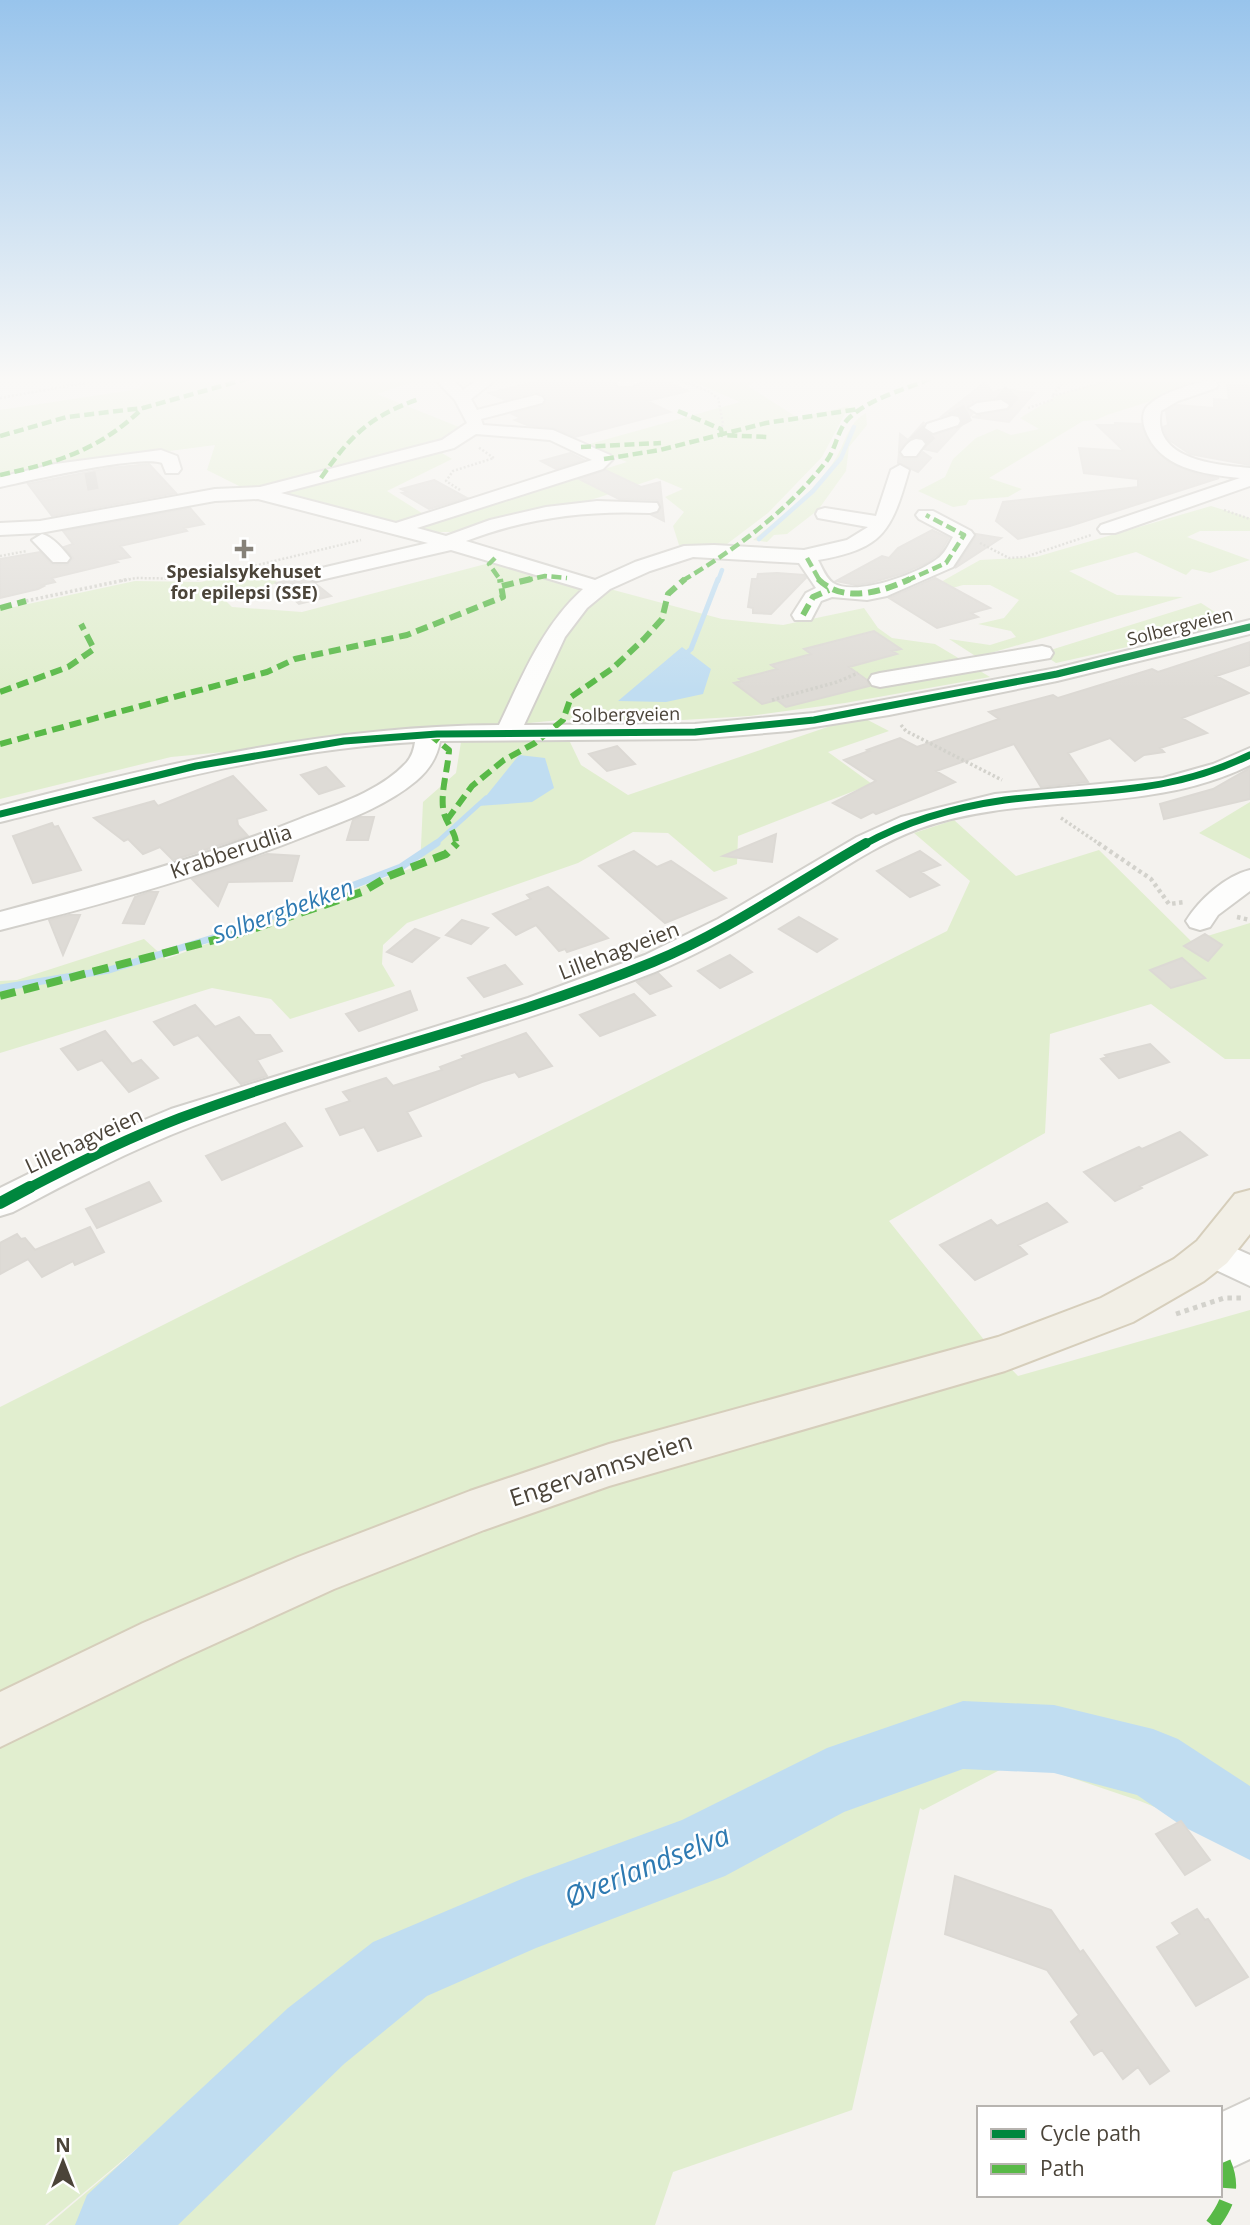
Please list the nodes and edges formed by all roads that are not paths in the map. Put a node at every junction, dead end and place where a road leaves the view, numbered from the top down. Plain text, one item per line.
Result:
1 (88, 482) tunnel mouth
2 (217, 482) edge
3 (306, 482) edge
4 (545, 482) edge
5 (896, 482) edge
6 (1245, 482) edge
7 (238, 492) junction
8 (260, 493) junction
9 (0, 501) edge
10 (650, 507) dead end
11 (110, 514) junction
12 (926, 515) dead end
13 (818, 520) dead end
14 (0, 529) edge
15 (21, 529) junction
16 (396, 529) junction
17 (1108, 529) road end
18 (875, 530) junction
19 (449, 543) junction
20 (36, 545) junction
21 (60, 558) dead end
22 (807, 558) junction
23 (316, 575) dead end
24 (597, 587) junction
25 (829, 590) junction
26 (803, 615) dead end
27 (1250, 627) edge
28 (1042, 653) dead end
29 (880, 680) dead end
30 (508, 733) junction
31 (429, 734) junction
32 (1250, 755) edge
33 (0, 814) edge
34 (1250, 878) edge
35 (1208, 912) road end
36 (0, 921) edge
37 (117, 1143) junction
38 (0, 1180) edge
39 (0, 1203) edge
40 (1240, 1237) edge
41 (0, 1720) edge
42 (1250, 2128) edge
43 (1222, 2143) edge

1 - 9 street
2 - 7 street
3 - 8 street
4 - 16 street
5 - 18 street
6 - 17 street
7 - 8 street
7 - 11 street
8 - 16 street
10 - 19 street
11 - 15 street
11 - 20 street
12 - 25 street
13 - 18 street
14 - 15 street
15 - 20 street
16 - 19 street
18 - 22 street
19 - 23 street
19 - 24 street
20 - 21 street
22 - 24 street
22 - 25 street
24 - 30 street
25 - 26 street
27 - 30 street, Solbergveien
28 - 29 street
30 - 31 street, Solbergveien
31 - 33 street, Solbergveien
31 - 36 street, Krabberudlia
32 - 37 street, Lillehagveien
34 - 35 street
37 - 38 street, Lillehagveien
37 - 39 street, Lillehagveien
40 - 41 main road, Engervannsveien
42 - 43 street

